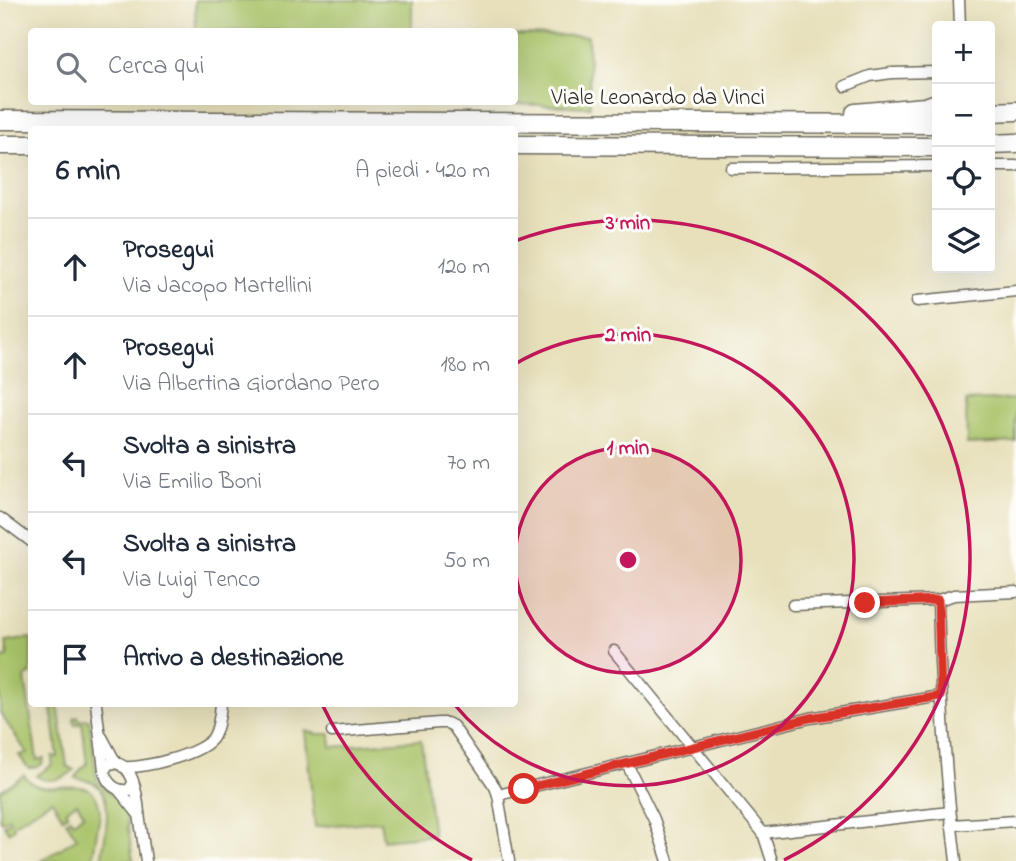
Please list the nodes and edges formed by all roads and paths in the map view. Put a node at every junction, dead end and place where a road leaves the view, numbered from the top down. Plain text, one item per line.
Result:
1 (960, 0) edge
2 (960, 21) edge
3 (932, 72) edge
4 (845, 86) dead end
5 (932, 105) edge
6 (1016, 111) edge
7 (995, 112) edge
8 (0, 120) edge
9 (803, 123) junction
10 (995, 123) edge
11 (1016, 123) edge
12 (932, 124) edge
13 (0, 145) edge
14 (28, 145) edge
15 (518, 145) edge
16 (932, 147) edge
17 (932, 166) edge
18 (995, 166) edge
19 (1016, 166) edge
20 (731, 168) dead end
21 (1016, 291) edge
22 (917, 301) dead end
23 (0, 518) edge
24 (28, 539) edge
25 (1016, 592) edge
26 (938, 600) junction
27 (793, 606) dead end
28 (614, 651) dead end
29 (941, 696) junction
30 (96, 707) edge
31 (221, 707) edge
32 (332, 732) dead end
33 (100, 733) junction
34 (694, 748) junction
35 (149, 764) junction
36 (627, 764) junction
37 (119, 765) junction
38 (104, 770) junction
39 (134, 782) junction
40 (118, 789) junction
41 (498, 795) junction
42 (950, 812) junction
43 (139, 815) junction
44 (1016, 821) edge
45 (951, 825) junction
46 (762, 832) junction
47 (146, 861) edge
48 (509, 861) edge
49 (668, 861) edge
50 (772, 861) edge
51 (956, 861) edge

1 - 2 street
3 - 4 street
5 - 9 highway
6 - 7 highway
8 - 9 highway, Viale Leonardo da Vinci
9 - 12 highway, Viale Leonardo da Vinci
10 - 11 highway
13 - 14 highway
15 - 16 highway, Viale Leonardo da Vinci
17 - 20 street
18 - 19 street
21 - 22 street
23 - 24 street
25 - 26 street
26 - 27 street
26 - 29 street
28 - 34 street
29 - 34 street
29 - 42 street
30 - 33 street
31 - 35 street
32 - 41 street
33 - 37 street
33 - 38 street
34 - 36 street
34 - 46 street
35 - 37 street
35 - 39 street
36 - 41 street
36 - 49 street
37 - 38 street
37 - 39 street
38 - 40 street
39 - 40 street
39 - 43 street
40 - 43 street
41 - 48 street
42 - 45 street
42 - 46 street
43 - 47 street
44 - 45 street
45 - 51 street
46 - 50 street

